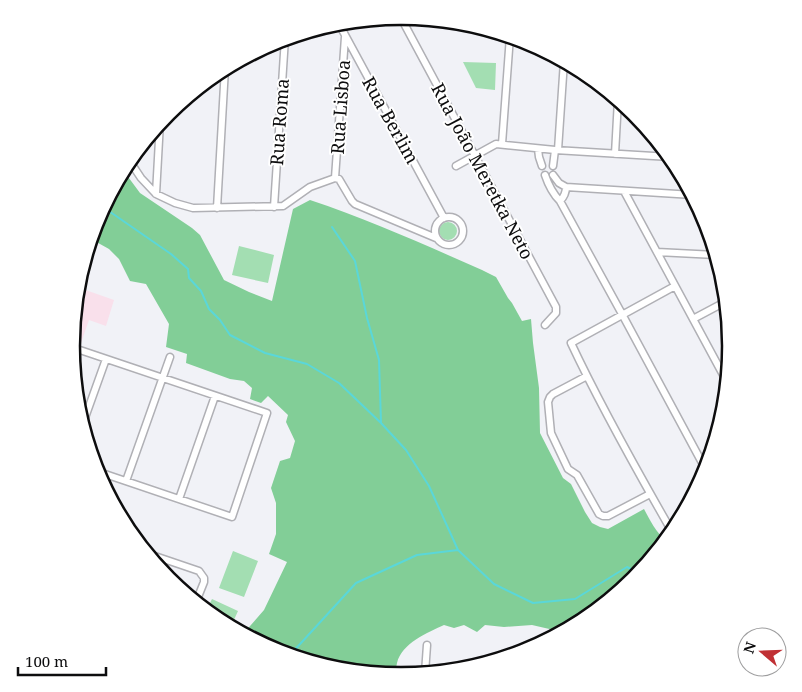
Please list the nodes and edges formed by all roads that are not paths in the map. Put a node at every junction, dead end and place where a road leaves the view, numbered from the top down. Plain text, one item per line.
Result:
1 (405, 25) edge
2 (342, 30) edge
3 (345, 36) junction
4 (509, 44) edge
5 (284, 47) edge
6 (563, 69) edge
7 (223, 79) edge
8 (617, 109) edge
9 (159, 135) edge
10 (502, 144) junction
11 (538, 149) junction
12 (556, 150) junction
13 (615, 154) junction
14 (474, 155) junction
15 (660, 156) edge
16 (456, 166) dead end
17 (542, 166) dead end
18 (553, 166) dead end
19 (134, 168) edge
20 (335, 178) junction
21 (566, 187) junction
22 (624, 191) junction
23 (156, 194) junction
24 (684, 194) edge
25 (560, 201) junction
26 (274, 206) junction
27 (217, 208) junction
28 (444, 218) junction
29 (436, 238) junction
30 (657, 252) junction
31 (708, 255) edge
32 (675, 286) junction
33 (719, 305) edge
34 (622, 314) junction
35 (693, 319) junction
36 (546, 325) dead end
37 (80, 350) edge
38 (170, 357) dead end
39 (106, 359) junction
40 (721, 370) edge
41 (587, 376) junction
42 (163, 378) junction
43 (215, 396) junction
44 (87, 412) edge
45 (701, 461) edge
46 (107, 475) edge
47 (126, 481) junction
48 (650, 494) junction
49 (179, 498) junction
50 (668, 524) edge
51 (160, 558) edge
52 (199, 595) edge
53 (427, 644) dead end
54 (426, 666) edge

1 - 14 street, Rua João Meretka Neto
2 - 3 street, Rua Berlim
3 - 20 street, Rua Lisboa
3 - 28 street, Rua Berlim
4 - 10 street
5 - 26 street, Rua Roma
6 - 12 street
7 - 27 street
8 - 13 street
9 - 23 street
10 - 11 street
10 - 14 street
11 - 12 street
11 - 17 street
12 - 13 street
12 - 18 street
13 - 15 street
14 - 16 street
14 - 36 street, Rua João Meretka Neto
19 - 23 street
20 - 26 street
20 - 29 street
21 - 22 street
21 - 25 street
21 - 25 street
22 - 24 street
22 - 30 street
23 - 27 street
25 - 34 street
26 - 27 street
28 - 29 street
28 - 29 street
30 - 31 street
30 - 32 street
32 - 34 street
32 - 35 street
33 - 35 street
34 - 41 street
34 - 45 street
35 - 40 street
37 - 39 street
38 - 42 street
39 - 42 street
39 - 44 street
41 - 48 street
41 - 48 street
42 - 43 street
42 - 47 street
43 - 49 street
43 - 49 street
46 - 47 street
47 - 49 street
48 - 50 street
51 - 52 street
53 - 54 street

